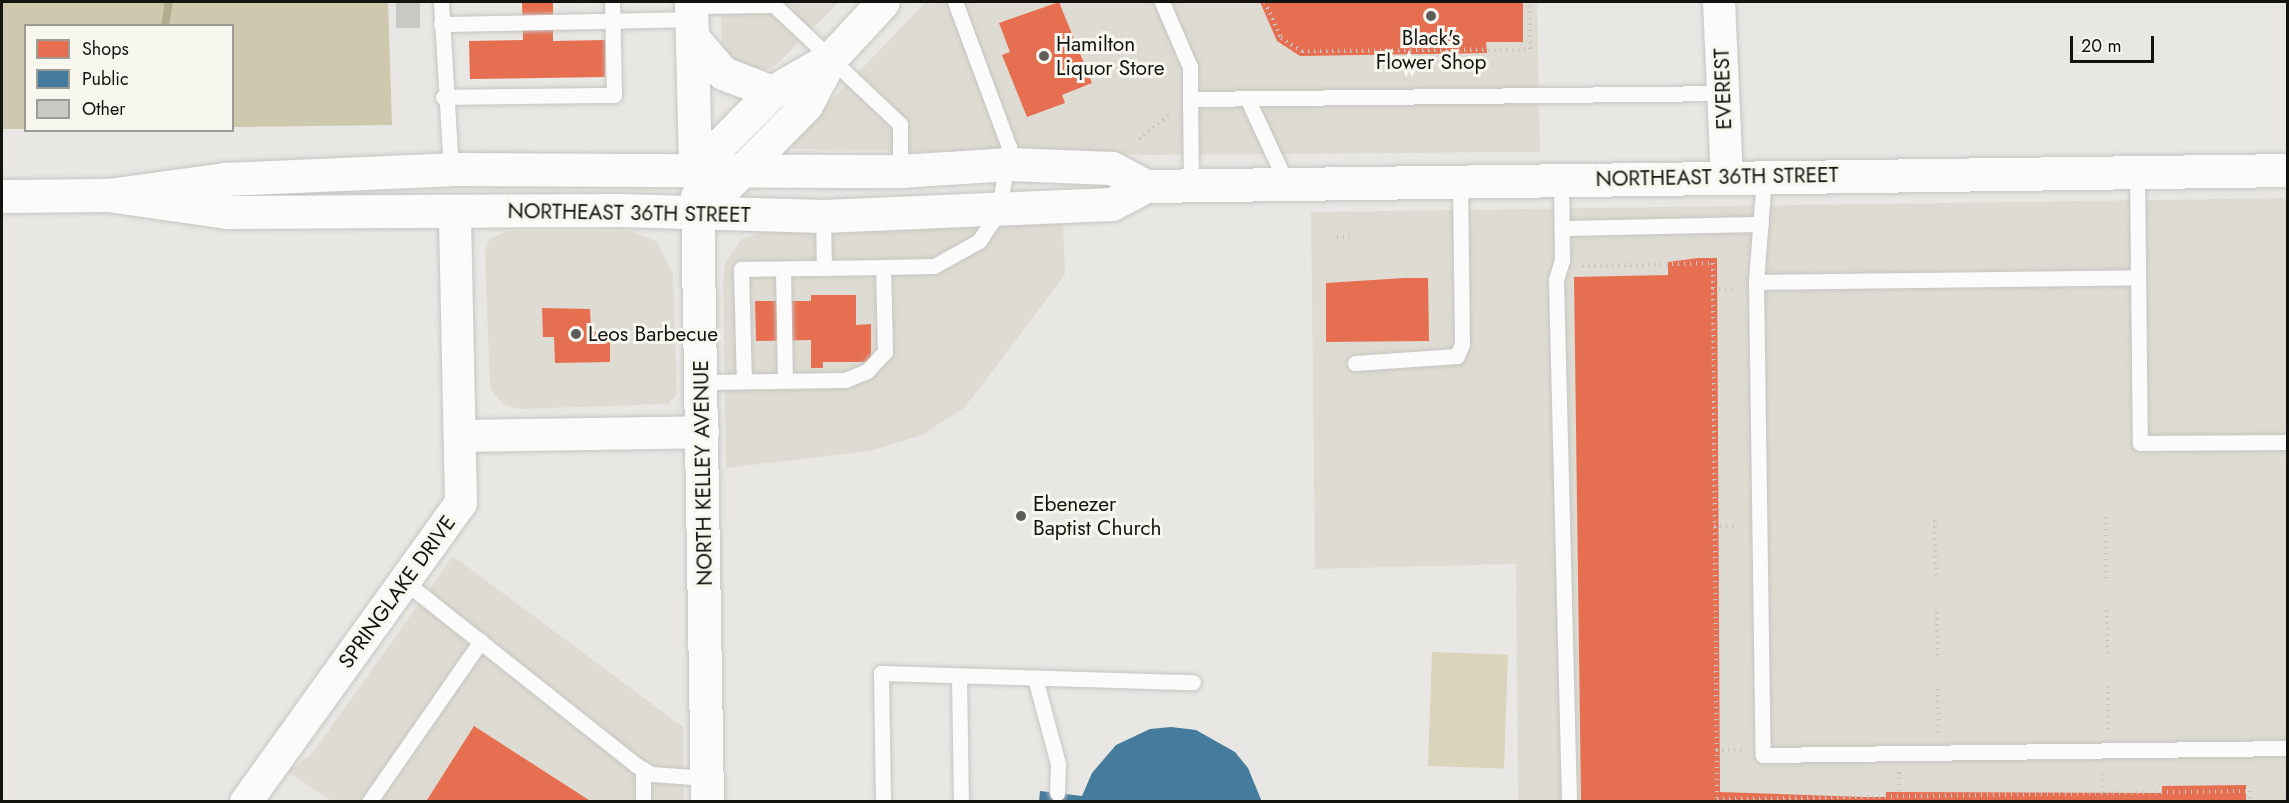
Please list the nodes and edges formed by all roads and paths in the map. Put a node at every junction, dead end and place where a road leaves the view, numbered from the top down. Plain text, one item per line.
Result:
1 (441, 2) edge
2 (612, 2) edge
3 (884, 2) edge
4 (955, 2) edge
5 (1162, 2) edge
6 (1265, 2) edge
7 (1529, 2) edge
8 (1719, 2) edge
9 (691, 16) edge
10 (612, 21) junction
11 (441, 24) junction
12 (831, 58) junction
13 (772, 92) junction
14 (1724, 93) junction
15 (443, 98) junction
16 (1247, 98) junction
17 (1190, 99) junction
18 (1139, 139) dead end
19 (1009, 164) junction
20 (451, 169) junction
21 (695, 170) junction
22 (2288, 170) edge
23 (900, 171) junction
24 (2137, 171) junction
25 (742, 172) junction
26 (1726, 176) junction
27 (1764, 177) junction
28 (1561, 179) junction
29 (1460, 181) junction
30 (1287, 184) junction
31 (1191, 185) junction
32 (1146, 186) junction
33 (108, 195) junction
34 (2, 196) edge
35 (455, 211) junction
36 (999, 211) junction
37 (697, 216) junction
38 (823, 216) junction
39 (1761, 224) junction
40 (1562, 228) junction
41 (1337, 237) dead end
42 (1350, 237) dead end
43 (1560, 266) junction
44 (883, 267) junction
45 (824, 268) junction
46 (783, 269) junction
47 (2139, 277) junction
48 (1756, 282) junction
49 (1355, 363) dead end
50 (744, 381) junction
51 (785, 381) junction
52 (703, 382) junction
53 (703, 432) junction
54 (460, 436) junction
55 (2288, 442) edge
56 (2106, 517) dead end
57 (1935, 520) dead end
58 (2106, 578) dead end
59 (1936, 580) dead end
60 (405, 582) junction
61 (2107, 610) dead end
62 (1937, 612) dead end
63 (481, 640) junction
64 (2108, 654) dead end
65 (1938, 656) dead end
66 (959, 676) junction
67 (1035, 678) junction
68 (1193, 682) dead end
69 (2108, 686) dead end
70 (1938, 689) dead end
71 (2109, 730) dead end
72 (1939, 734) dead end
73 (2288, 748) edge
74 (1899, 760) dead end
75 (2103, 762) dead end
76 (643, 769) junction
77 (707, 790) edge
78 (1057, 793) dead end
79 (2103, 794) junction
80 (1899, 796) junction
81 (250, 800) edge
82 (369, 801) edge
83 (643, 801) edge
84 (883, 801) edge
85 (961, 801) edge
86 (1569, 801) edge
87 (2252, 801) edge
88 (2288, 801) edge

1 - 11 lane
2 - 10 lane
3 - 12 main road
4 - 19 lane
5 - 17 lane
6 - 7 path
8 - 14 street, EVEREST
9 - 10 lane
9 - 12 lane
9 - 13 main road
9 - 21 main road, NORTH KELLEY AVENUE
10 - 11 lane
10 - 15 lane
11 - 15 lane
12 - 13 main road
12 - 23 lane
12 - 25 main road
13 - 21 main road
14 - 16 lane
14 - 26 street, EVEREST
15 - 20 lane
16 - 17 lane
16 - 30 lane
17 - 18 path
17 - 31 lane
19 - 23 main road, NORTHEAST 36TH STREET
19 - 32 main road, NORTHEAST 36TH STREET
19 - 36 lane
20 - 21 main road, NORTHEAST 36TH STREET
20 - 33 main road, NORTHEAST 36TH STREET
20 - 35 main road
21 - 25 main road, NORTHEAST 36TH STREET
21 - 37 main road, NORTH KELLEY AVENUE
22 - 24 main road, NORTHEAST 36TH STREET
23 - 25 main road, NORTHEAST 36TH STREET
24 - 27 main road, NORTHEAST 36TH STREET
24 - 47 lane
25 - 37 main road
26 - 27 main road, NORTHEAST 36TH STREET
26 - 28 main road, NORTHEAST 36TH STREET
27 - 39 lane
28 - 29 main road, NORTHEAST 36TH STREET
28 - 40 lane
29 - 30 main road, NORTHEAST 36TH STREET
29 - 49 lane
30 - 31 main road, NORTHEAST 36TH STREET
31 - 32 main road, NORTHEAST 36TH STREET
32 - 36 main road, NORTHEAST 36TH STREET
33 - 34 main road, NORTHEAST 36TH STREET
33 - 35 main road, NORTHEAST 36TH STREET
35 - 37 main road, NORTHEAST 36TH STREET
35 - 54 street, SPRINGLAKE DRIVE
36 - 38 main road, NORTHEAST 36TH STREET
36 - 44 lane
37 - 38 main road, NORTHEAST 36TH STREET
37 - 52 main road, NORTH KELLEY AVENUE
38 - 45 lane
39 - 40 lane
39 - 48 lane
40 - 43 lane
41 - 42 path
43 - 80 path
43 - 86 lane
44 - 45 lane
44 - 51 lane
45 - 46 lane
46 - 50 lane
46 - 51 lane
47 - 48 lane
47 - 55 lane
48 - 73 lane
50 - 51 lane
50 - 52 lane
52 - 53 main road, NORTH KELLEY AVENUE
53 - 54 street
53 - 77 main road, NORTH KELLEY AVENUE
54 - 60 street, SPRINGLAKE DRIVE
56 - 58 path
57 - 59 path
60 - 63 lane
60 - 81 street, SPRINGLAKE DRIVE
61 - 64 path
62 - 65 path
63 - 76 lane
63 - 82 lane
66 - 67 lane
66 - 84 lane
66 - 85 lane
67 - 68 lane
67 - 78 lane
69 - 71 path
70 - 72 path
74 - 80 path
75 - 79 path
76 - 77 lane
76 - 83 lane
79 - 80 path
79 - 87 path
87 - 88 path

